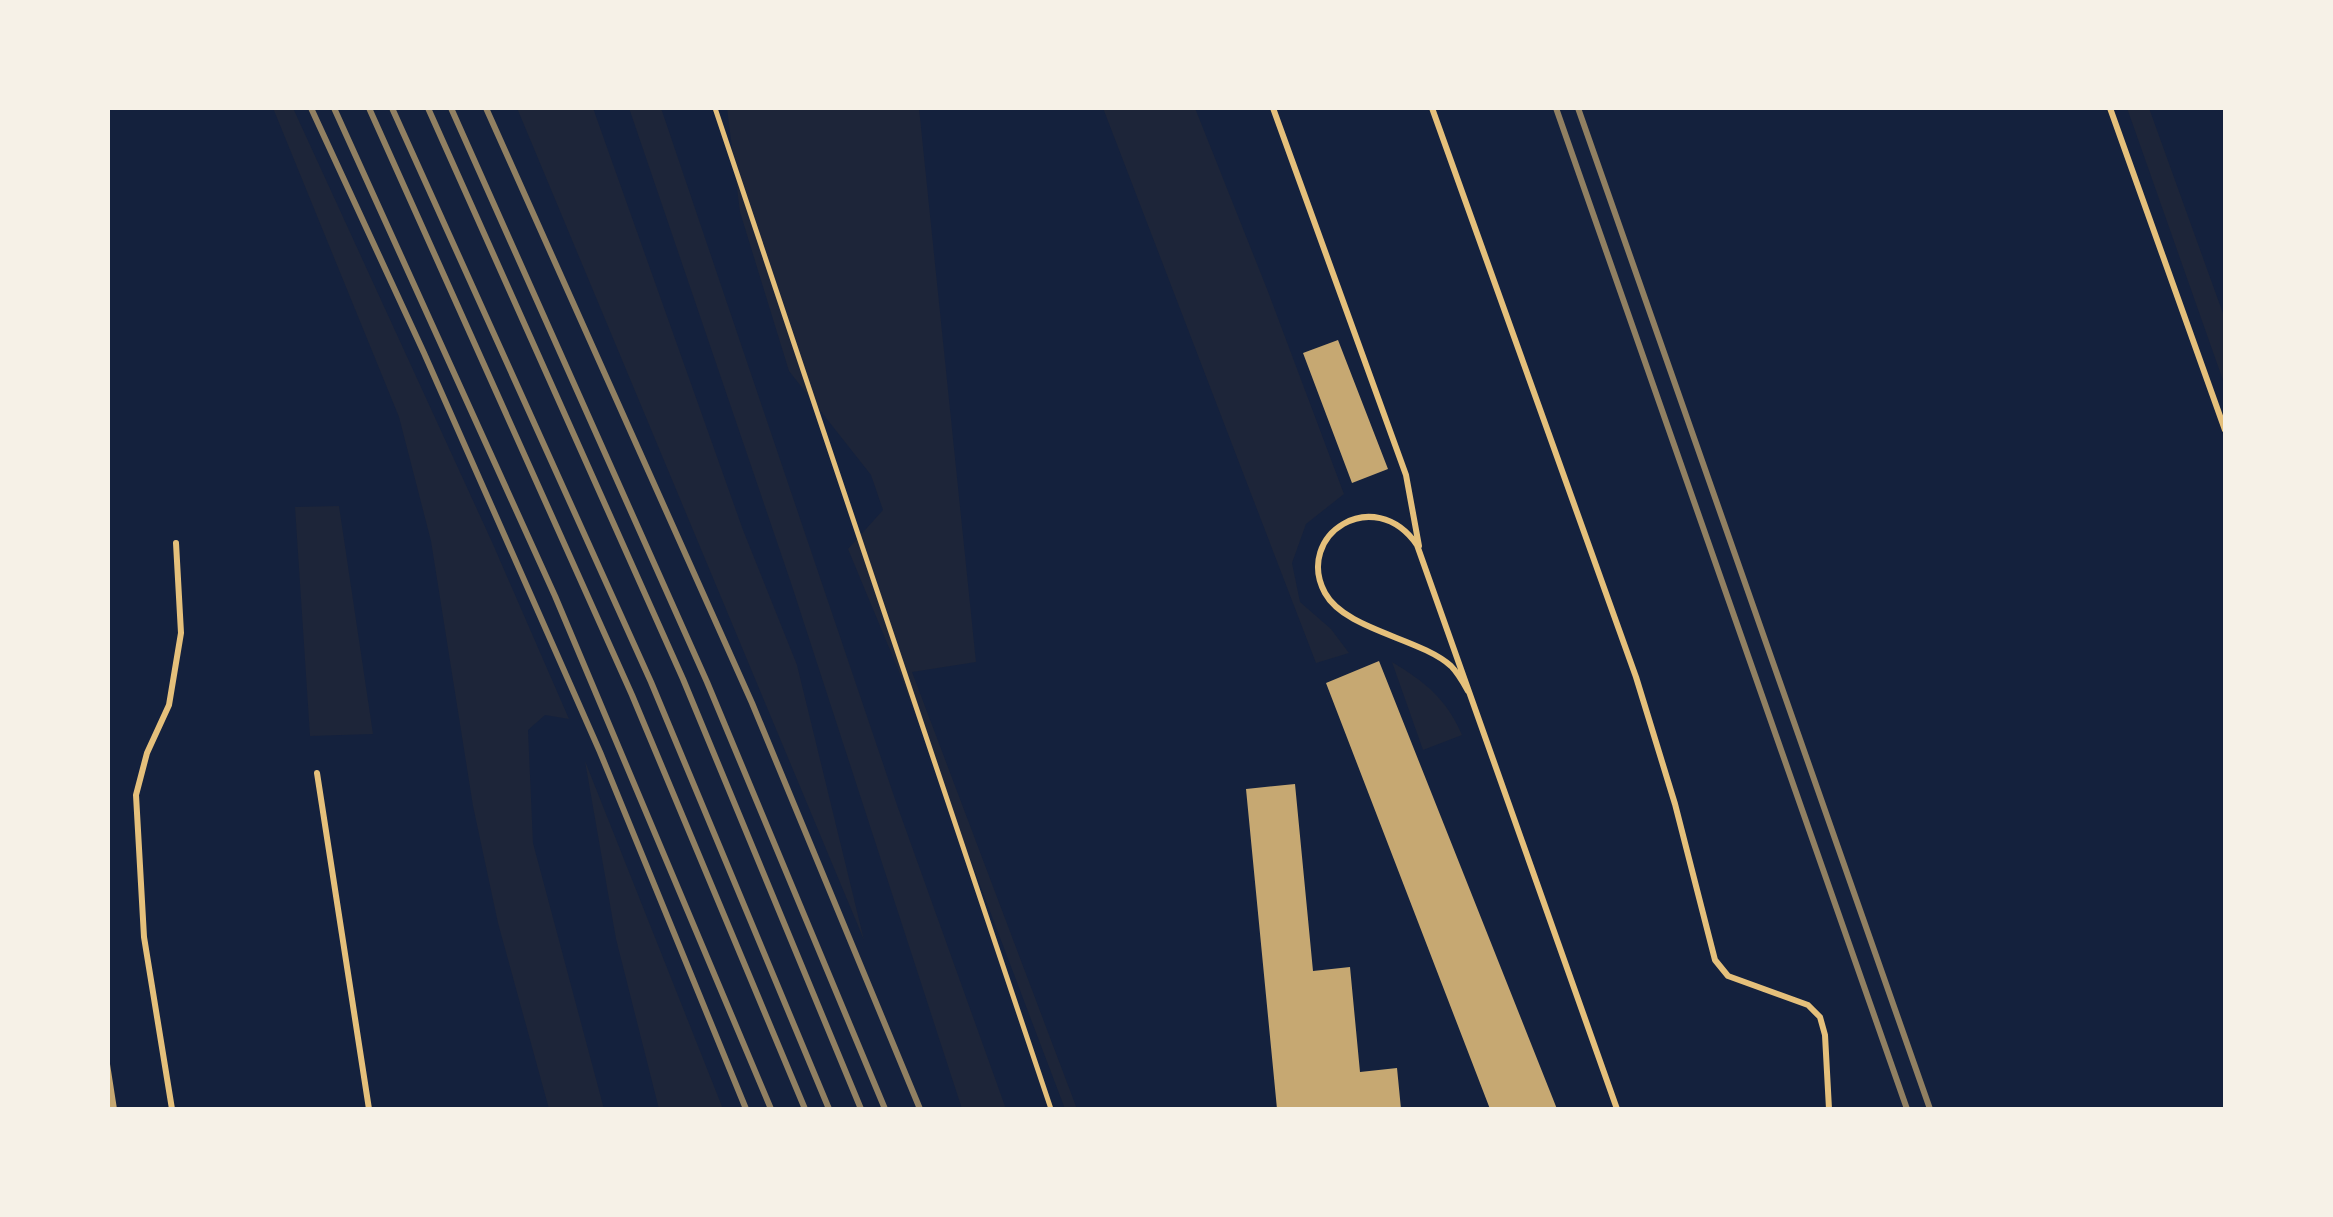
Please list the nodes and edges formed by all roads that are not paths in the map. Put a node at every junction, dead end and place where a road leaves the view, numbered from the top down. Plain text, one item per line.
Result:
1 (1273, 108) edge
2 (1432, 108) edge
3 (2110, 108) edge
4 (2225, 430) edge
5 (176, 543) dead end
6 (1422, 561) junction
7 (1468, 691) junction
8 (317, 773) dead end
9 (172, 1109) edge
10 (369, 1109) edge
11 (1617, 1109) edge
12 (1829, 1109) edge

1 - 6 lane
2 - 12 lane
3 - 4 lane
5 - 9 lane
6 - 7 lane
6 - 7 lane
7 - 11 lane
8 - 10 lane

